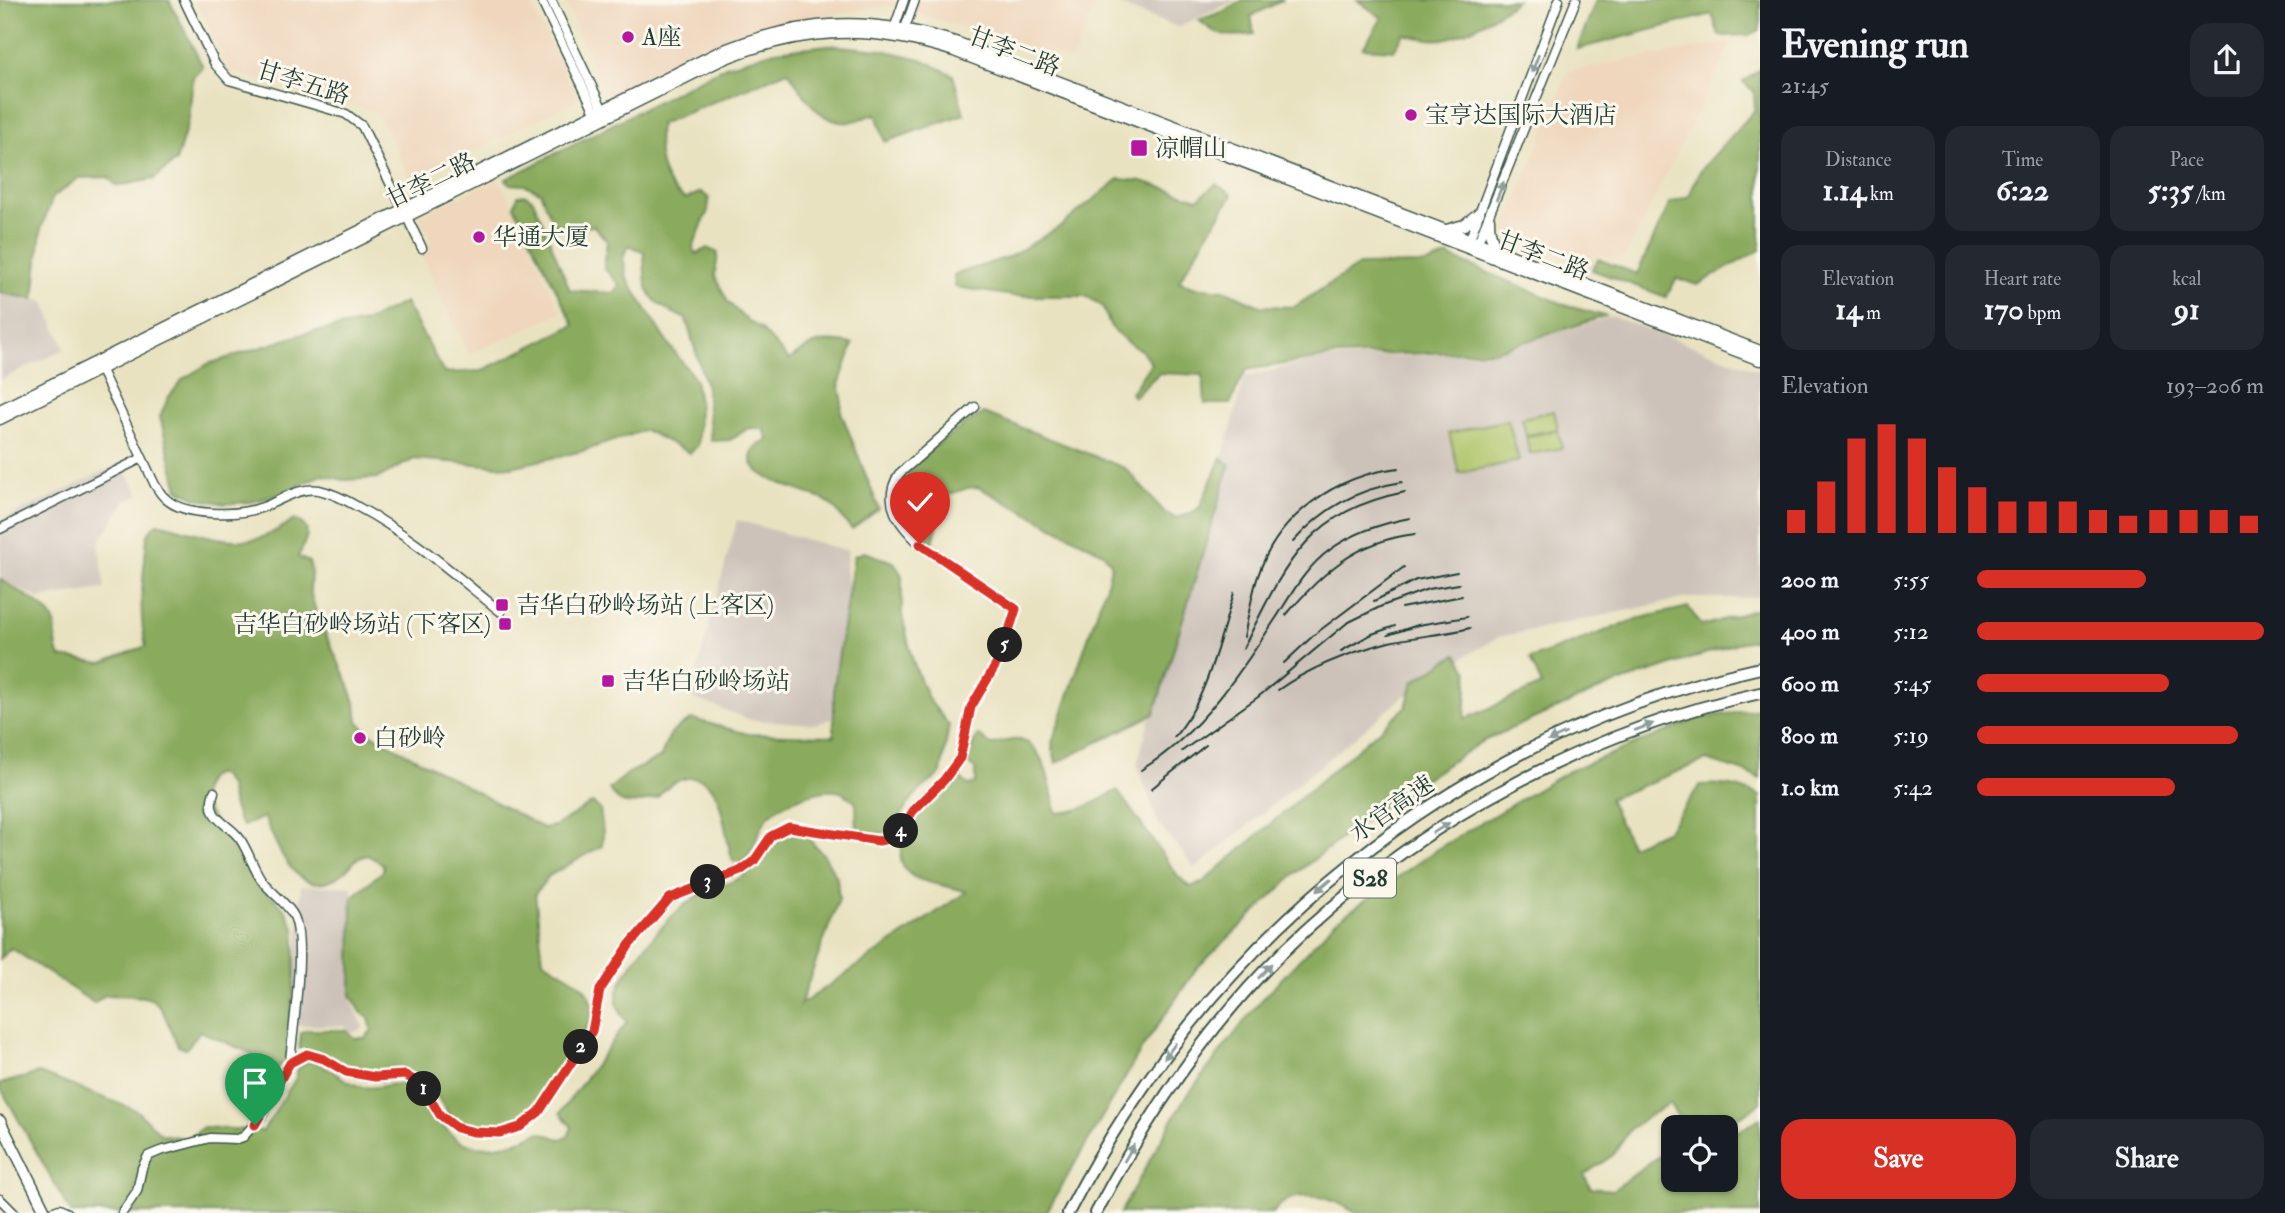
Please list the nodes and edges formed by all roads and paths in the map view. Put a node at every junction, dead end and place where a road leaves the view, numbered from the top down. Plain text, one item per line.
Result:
1 (184, 0) edge
2 (541, 0) edge
3 (551, 0) edge
4 (904, 0) edge
5 (915, 0) edge
6 (1559, 0) edge
7 (1576, 0) edge
8 (899, 30) junction
9 (601, 114) junction
10 (405, 212) junction
11 (1484, 216) junction
12 (1442, 231) junction
13 (1473, 246) junction
14 (422, 248) dead end
15 (1506, 255) junction
16 (1760, 351) edge
17 (1760, 360) edge
18 (98, 364) junction
19 (975, 407) dead end
20 (0, 410) edge
21 (0, 419) edge
22 (142, 458) junction
23 (0, 529) edge
24 (501, 612) dead end
25 (1760, 668) edge
26 (1760, 692) edge
27 (214, 792) dead end
28 (290, 1063) junction
29 (0, 1121) edge
30 (0, 1135) edge
31 (0, 1199) edge
32 (13, 1213) edge
33 (39, 1213) edge
34 (48, 1213) edge
35 (68, 1213) edge
36 (122, 1213) edge
37 (1068, 1213) edge
38 (1096, 1213) edge

1 - 10 street, 甘李五路
2 - 9 street
3 - 9 street
4 - 8 street
5 - 8 street
6 -> 11 street
11 -> 7 street
8 - 9 main road, 甘李二路
8 - 12 main road, 甘李二路
8 - 13 main road, 甘李二路
9 - 10 main road, 甘李二路
10 - 14 street, 甘李五路
10 - 18 main road, 甘李二路
11 - 12 main road
11 - 13 street
11 - 15 main road
12 - 13 main road, 甘李二路
13 - 15 main road, 甘李二路
13 - 17 main road, 甘李二路
15 - 16 main road, 甘李二路
18 - 20 main road, 甘李二路
18 - 21 main road, 甘李二路
18 - 22 street
19 - 28 street
22 - 23 street
22 - 24 street
25 -> 37 highway, 水官高速 / S28
38 -> 26 highway, 水官高速 / S28
27 - 28 street
28 - 36 street
29 - 34 main road
30 - 33 main road
31 - 32 street
34 - 35 street

